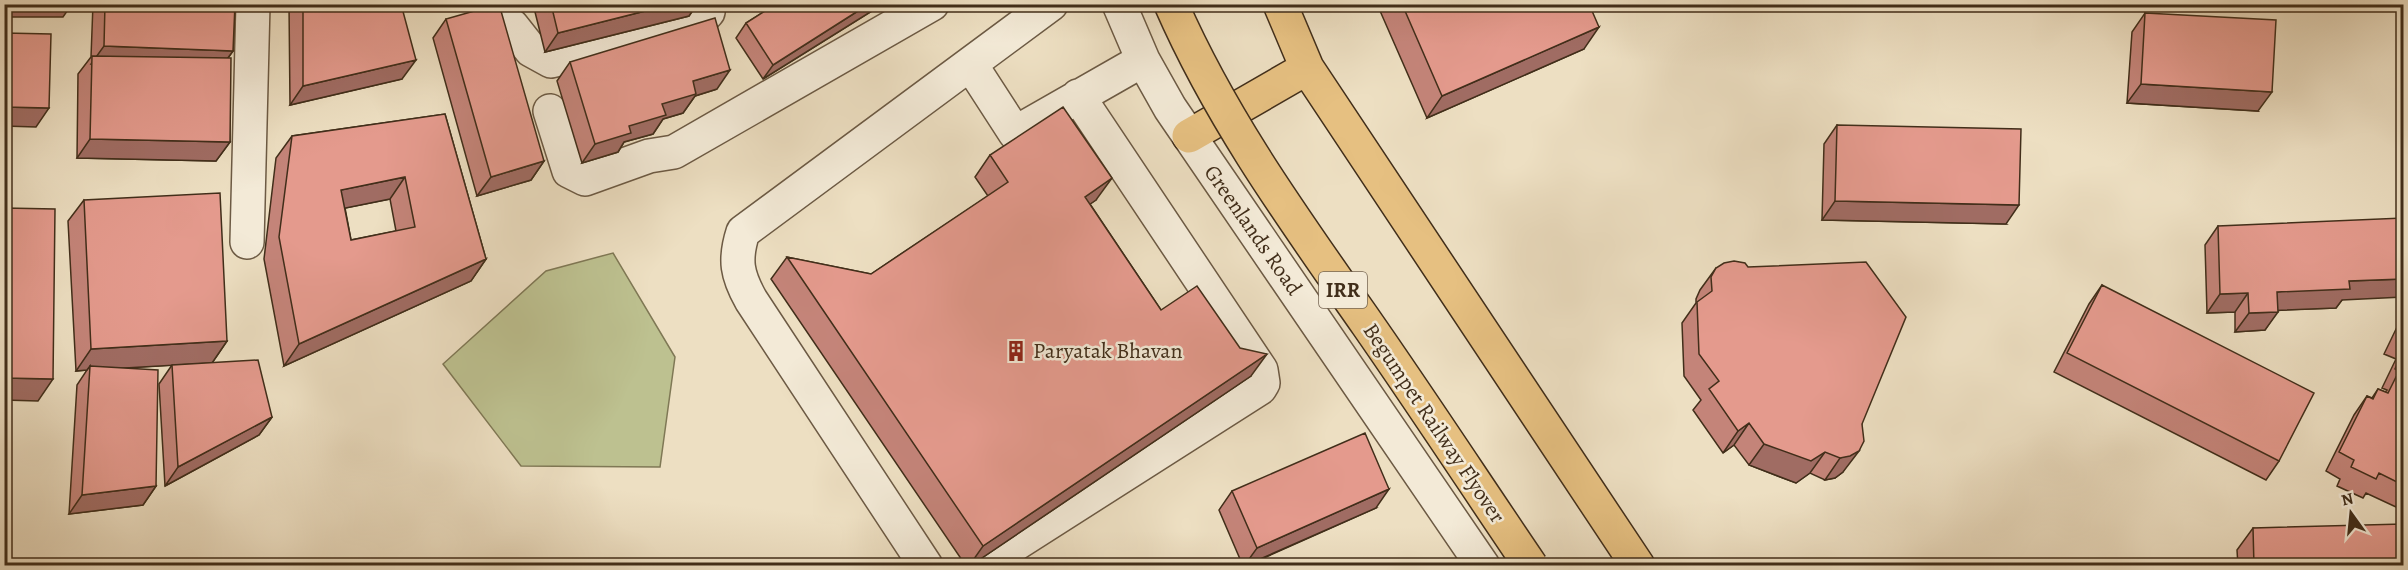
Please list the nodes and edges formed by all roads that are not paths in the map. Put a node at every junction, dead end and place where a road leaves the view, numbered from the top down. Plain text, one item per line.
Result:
1 (254, 4) edge
2 (485, 4) edge
3 (709, 4) edge
4 (932, 4) edge
5 (1051, 4) edge
6 (1119, 4) edge
7 (1171, 4) edge
8 (1280, 4) edge
9 (1143, 60) junction
10 (971, 65) junction
11 (1307, 68) junction
12 (1078, 96) junction
13 (550, 111) dead end
14 (1189, 136) junction
15 (247, 242) dead end
16 (926, 566) edge
17 (981, 566) edge
18 (1484, 566) edge
19 (1531, 566) edge
20 (1638, 566) edge

1 - 15 street
2 - 3 street
4 - 13 street
5 - 10 street
6 - 9 street, Greenlands Road / IRR
7 - 19 main road, Begumpet Railway Flyover / IRR, bridge
8 - 11 main road
9 - 12 street
9 - 14 street, Greenlands Road / IRR
10 - 12 street
10 - 16 street
11 - 14 main road
11 - 20 main road
12 - 17 street
14 - 18 street, Greenlands Road / IRR

